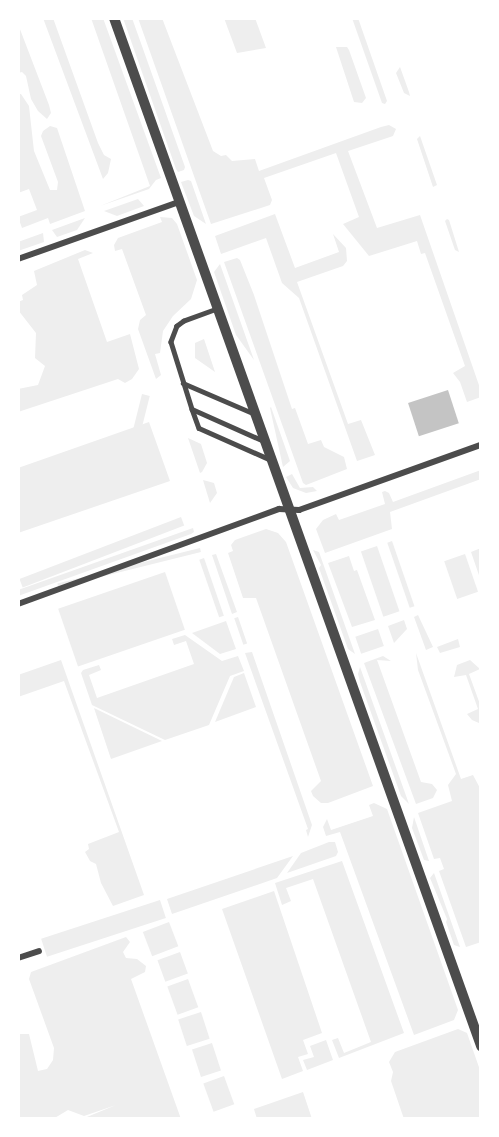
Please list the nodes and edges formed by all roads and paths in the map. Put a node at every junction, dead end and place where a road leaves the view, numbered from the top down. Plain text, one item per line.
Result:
1 (114, 18) edge
2 (179, 202) junction
3 (18, 259) edge
4 (217, 309) junction
5 (183, 383) junction
6 (192, 409) junction
7 (255, 414) junction
8 (264, 441) junction
9 (481, 445) edge
10 (271, 460) junction
11 (289, 509) junction
12 (18, 604) edge
13 (39, 951) dead end
14 (18, 958) edge
15 (481, 1046) edge

1 - 2 street
2 - 3 street
2 - 4 street
4 - 5 lane
4 - 7 street
5 - 6 lane
5 - 7 lane
6 - 8 lane
6 - 10 lane
7 - 8 street
8 - 10 street
9 - 11 street
10 - 11 street
11 - 12 street
11 - 15 street
13 - 14 street

